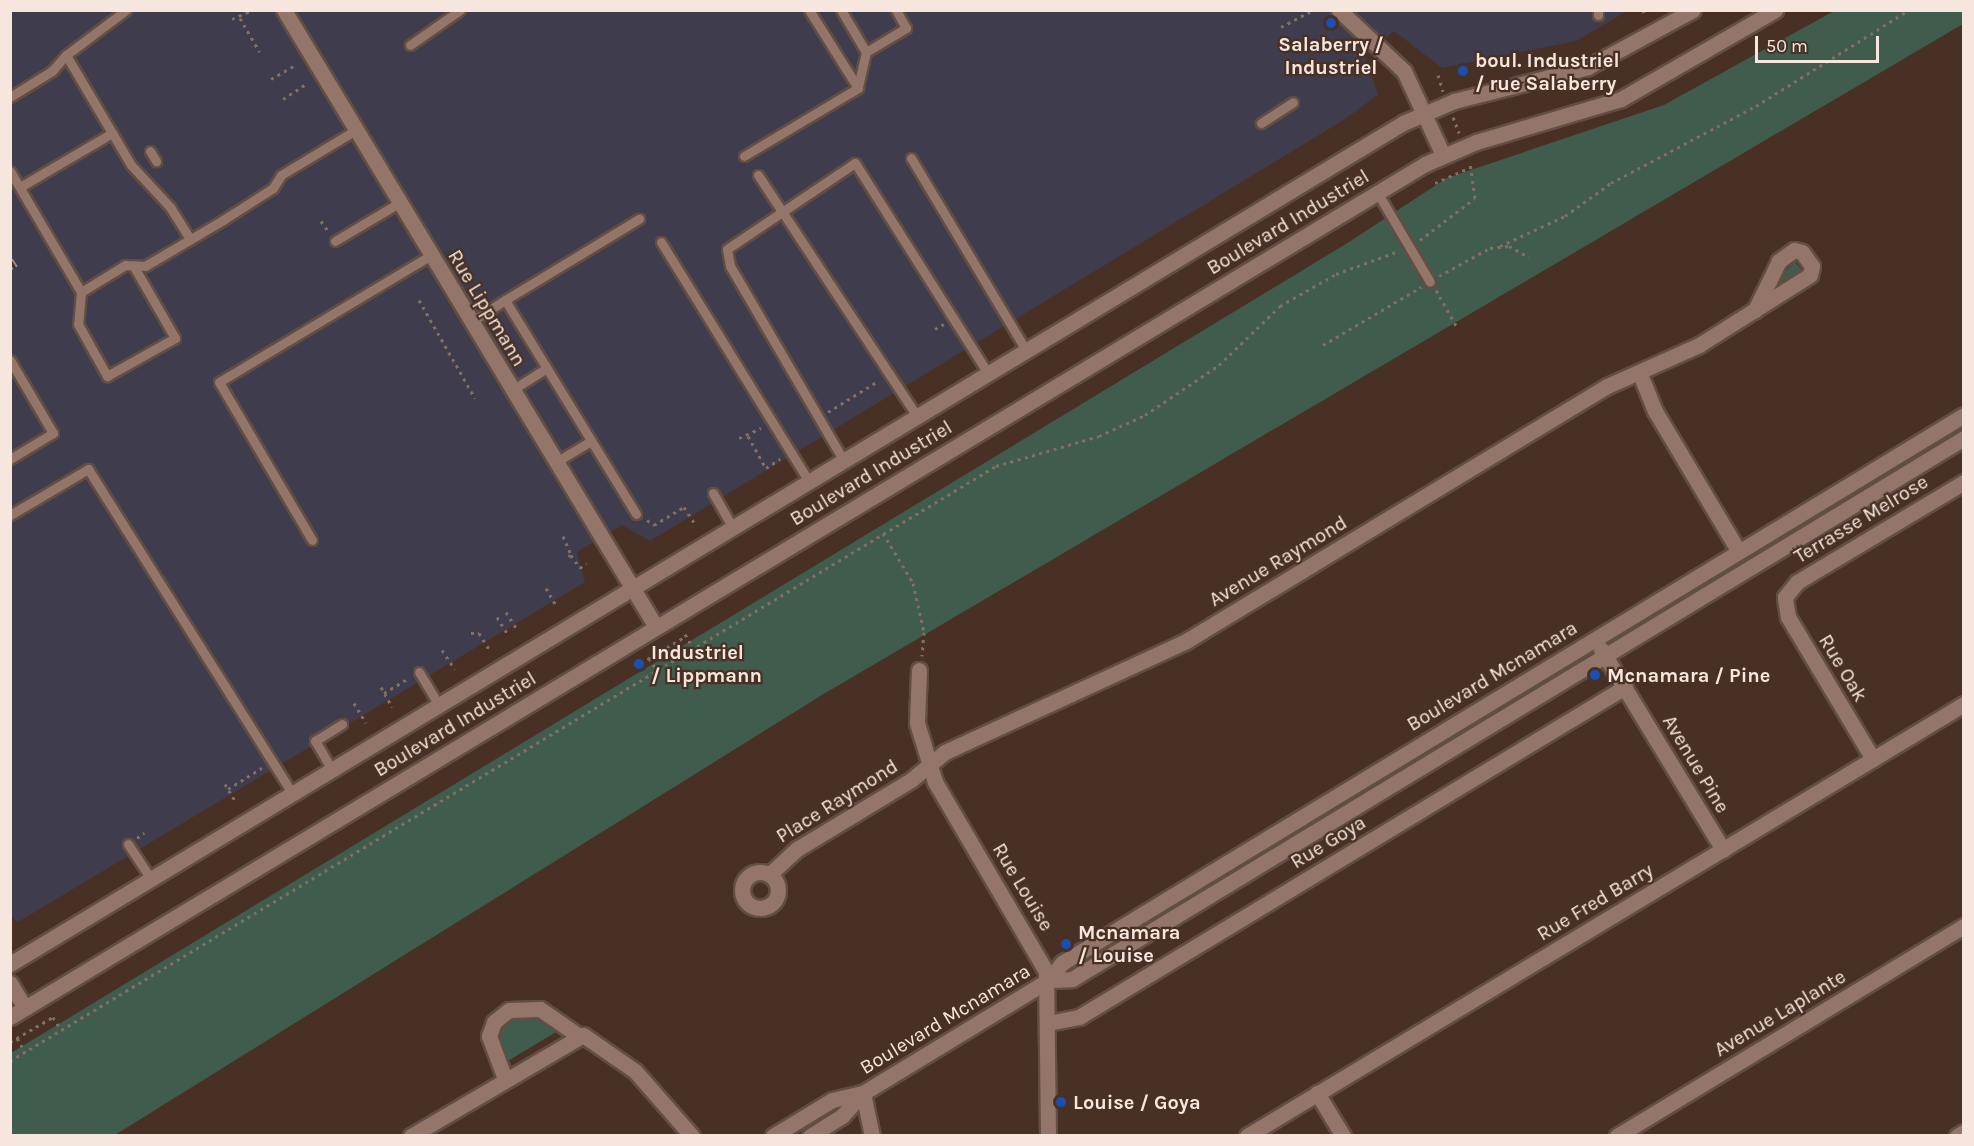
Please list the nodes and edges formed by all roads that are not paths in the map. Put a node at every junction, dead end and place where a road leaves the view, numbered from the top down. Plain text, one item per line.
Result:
1 (126, 10) edge
2 (284, 10) edge
3 (460, 10) edge
4 (809, 10) edge
5 (841, 10) edge
6 (896, 10) edge
7 (1339, 10) edge
8 (1693, 10) edge
9 (1775, 10) edge
10 (410, 45) dead end
11 (866, 52) junction
12 (66, 56) junction
13 (858, 88) junction
14 (10, 97) edge
15 (1293, 102) dead end
16 (1424, 113) junction
17 (1261, 123) dead end
18 (356, 130) junction
19 (112, 133) junction
20 (150, 151) dead end
21 (1443, 154) junction
22 (744, 156) dead end
23 (911, 158) dead end
24 (156, 161) dead end
25 (10, 171) edge
26 (758, 175) dead end
27 (20, 187) junction
28 (1377, 192) junction
29 (399, 203) junction
30 (783, 214) junction
31 (639, 219) dead end
32 (190, 239) junction
33 (335, 241) dead end
34 (661, 242) dead end
35 (431, 255) junction
36 (133, 265) junction
37 (1430, 282) road end
38 (81, 292) junction
39 (506, 300) junction
40 (1755, 310) dead end
41 (471, 321) junction
42 (1026, 350) junction
43 (10, 360) edge
44 (547, 368) junction
45 (988, 373) junction
46 (1640, 374) junction
47 (512, 390) junction
48 (1964, 415) edge
49 (917, 416) junction
50 (1964, 438) edge
51 (591, 441) junction
52 (10, 459) edge
53 (844, 460) junction
54 (556, 462) junction
55 (809, 482) junction
56 (1964, 482) edge
57 (713, 493) dead end
58 (10, 515) edge
59 (640, 516) road end
60 (733, 528) junction
61 (312, 540) dead end
62 (1739, 552) junction
63 (633, 588) junction
64 (1785, 597) joint
65 (656, 627) junction
66 (1595, 639) junction
67 (1605, 656) junction
68 (919, 670) dead end
69 (415, 674) road end
70 (1625, 687) junction
71 (1964, 704) edge
72 (439, 705) junction
73 (342, 724) dead end
74 (315, 727) dead end
75 (321, 737) junction
76 (1873, 759) junction
77 (928, 766) junction
78 (332, 770) junction
79 (292, 794) junction
80 (128, 844) dead end
81 (1723, 850) junction
82 (770, 874) dead end
83 (151, 879) junction
84 (1964, 926) edge
85 (10, 964) edge
86 (1049, 980) junction
87 (10, 983) edge
88 (26, 1008) junction
89 (10, 1017) edge
90 (1048, 1023) junction
91 (579, 1036) junction
92 (505, 1079) junction
93 (863, 1093) junction
94 (1317, 1093) junction
95 (1964, 1132) edge
96 (411, 1136) edge
97 (692, 1136) edge
98 (773, 1136) edge
99 (810, 1136) edge
100 (872, 1136) edge
101 (1048, 1136) edge
102 (1247, 1136) edge
103 (1343, 1136) edge
104 (1617, 1136) edge
105 (1957, 1136) edge

1 - 12 lane
2 - 18 street, Rue Lippmann
3 - 10 lane
4 - 13 lane
5 - 11 lane
6 - 11 lane
7 - 16 street
8 - 16 street, Boulevard Industriel
9 - 21 street, Boulevard Industriel
11 - 13 lane
12 - 14 lane
12 - 19 lane
13 - 22 lane
15 - 17 lane
16 - 21 street
16 - 42 street, Boulevard Industriel
18 - 29 street, Rue Lippmann
18 - 32 lane
19 - 27 lane
19 - 32 lane
20 - 24 lane
21 - 28 street, Boulevard Industriel
23 - 42 lane
25 - 27 lane
26 - 30 lane
27 - 38 lane
28 - 37 lane
28 - 65 street, Boulevard Industriel
29 - 33 lane
29 - 35 street, Rue Lippmann
30 - 45 lane
30 - 49 lane
30 - 53 lane
31 - 39 lane
32 - 36 lane
34 - 55 lane
35 - 41 street, Rue Lippmann
35 - 61 lane
36 - 38 lane
36 - 38 lane
39 - 41 lane
39 - 44 lane
40 - 46 street, Avenue Raymond
41 - 47 street, Rue Lippmann
42 - 45 street, Boulevard Industriel
43 - 52 lane
44 - 47 lane
44 - 51 lane
45 - 49 street, Boulevard Industriel
46 - 62 street
46 - 77 street, Avenue Raymond
47 - 54 street, Rue Lippmann
48 - 62 street, Boulevard Mcnamara
49 - 53 street, Boulevard Industriel
50 - 67 street, Boulevard Mcnamara
51 - 54 lane
51 - 59 lane
53 - 55 street, Boulevard Industriel
54 - 63 street, Rue Lippmann
55 - 60 street, Boulevard Industriel
56 - 64 street, Terrasse Melrose
57 - 60 lane
58 - 79 lane
60 - 63 street, Boulevard Industriel
62 - 66 street, Boulevard Mcnamara
63 - 65 street, Rue Lippmann
63 - 72 street, Boulevard Industriel
64 - 76 street, Rue Oak
65 - 88 street, Boulevard Industriel
66 - 67 street, Avenue Pine
66 - 86 street, Boulevard Mcnamara
67 - 70 street, Avenue Pine
67 - 86 street, Boulevard Mcnamara
68 - 77 street, Rue Louise
69 - 72 lane
70 - 81 street, Avenue Pine
70 - 90 street, Rue Goya
71 - 76 street, Rue Fred Barry
72 - 78 street, Boulevard Industriel
73 - 75 lane
74 - 75 lane
75 - 78 lane
76 - 81 street, Rue Fred Barry
77 - 82 street, Place Raymond
77 - 86 street, Rue Louise
78 - 79 street, Boulevard Industriel
79 - 83 street, Boulevard Industriel
80 - 83 lane
81 - 94 street, Rue Fred Barry
83 - 85 street, Boulevard Industriel
84 - 104 street, Avenue Laplante
86 - 90 street, Rue Louise
86 - 93 street, Boulevard Mcnamara
87 - 88 street
88 - 89 street, Boulevard Industriel
90 - 101 street, Rue Louise
91 - 92 street
91 - 92 street
91 - 97 street
92 - 96 street
93 - 98 street, Boulevard Mcnamara
93 - 99 street, Boulevard Mcnamara
93 - 100 street
94 - 102 street, Rue Fred Barry
94 - 103 street
95 - 105 street

